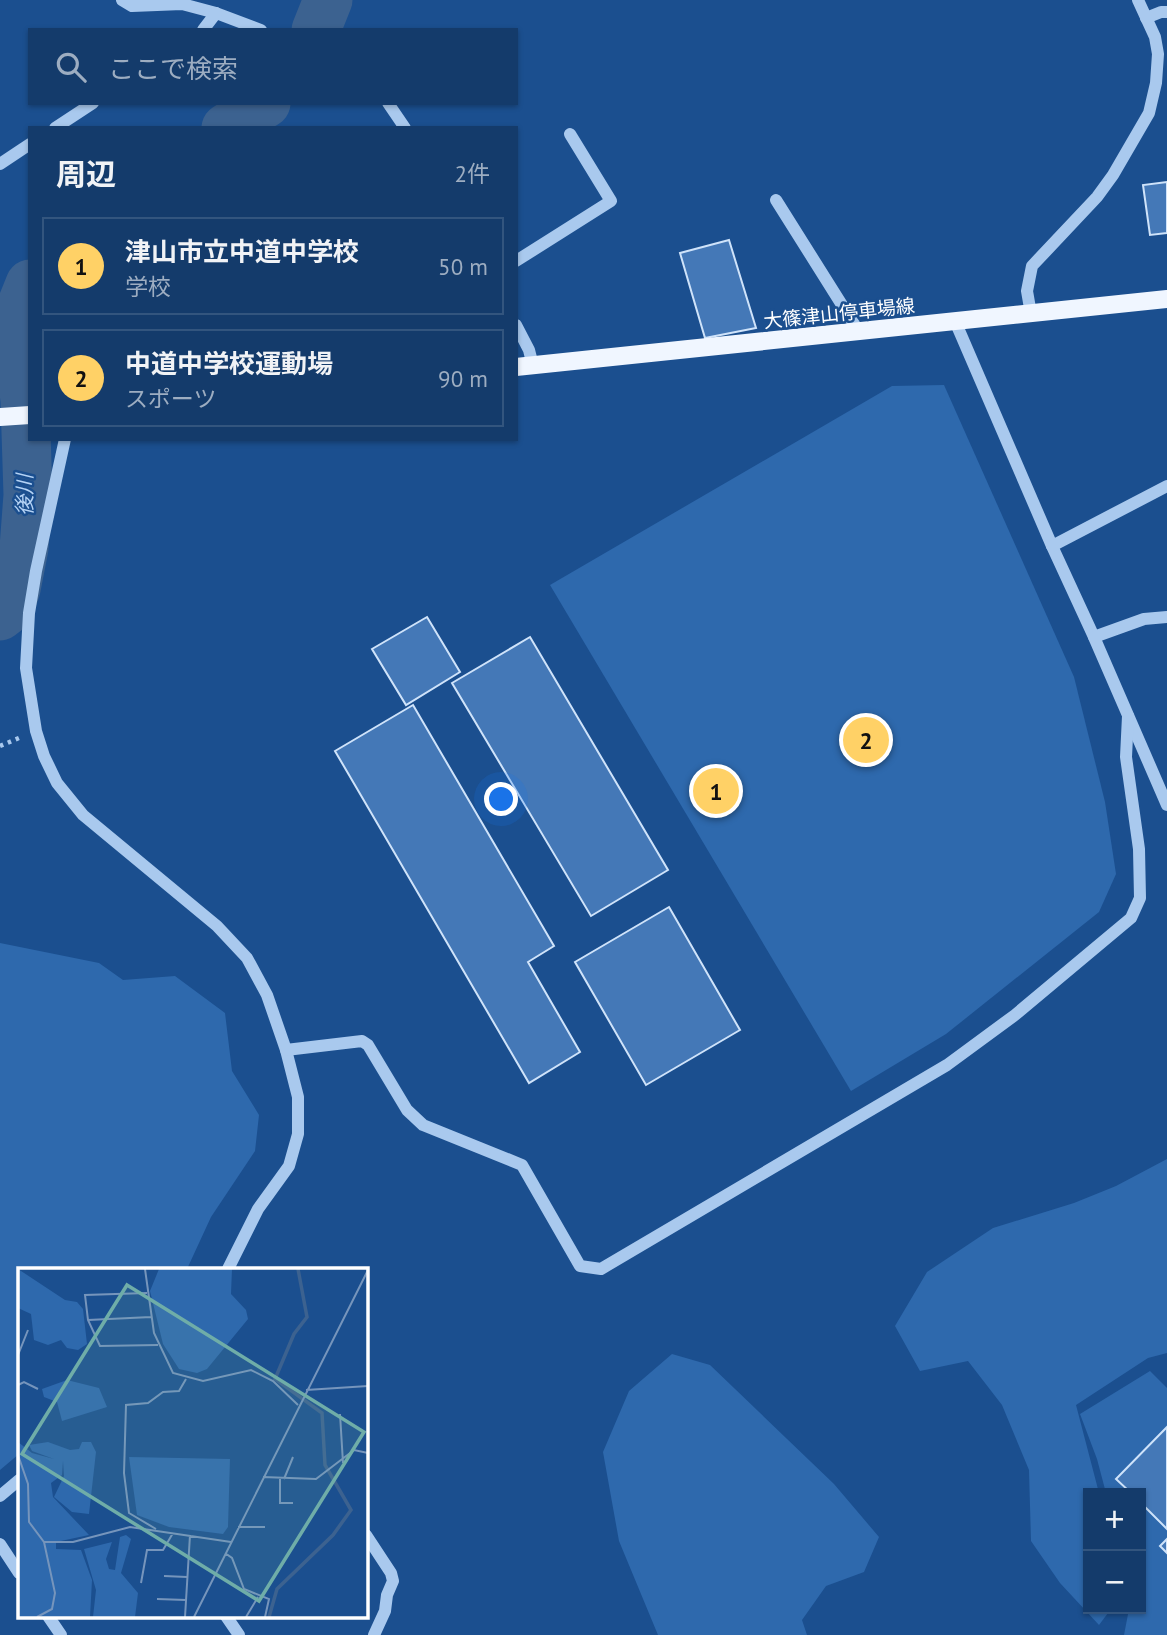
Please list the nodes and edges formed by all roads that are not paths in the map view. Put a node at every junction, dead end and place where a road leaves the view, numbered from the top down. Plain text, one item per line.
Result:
1 (122, 0) edge
2 (1138, 0) edge
3 (1167, 12) edge
4 (216, 13) junction
5 (1146, 18) junction
6 (205, 28) edge
7 (256, 28) edge
8 (90, 105) edge
9 (389, 105) edge
10 (58, 126) edge
11 (404, 126) edge
12 (570, 134) dead end
13 (28, 145) edge
14 (0, 164) edge
15 (776, 200) dead end
16 (518, 260) edge
17 (1167, 299) edge
18 (1031, 314) junction
19 (955, 321) junction
20 (518, 329) edge
21 (859, 332) junction
22 (525, 366) edge
23 (28, 415) edge
24 (1, 417) edge
25 (65, 441) edge
26 (1167, 486) edge
27 (1052, 546) junction
28 (1167, 617) edge
29 (1094, 637) junction
30 (1128, 716) junction
31 (1167, 806) edge
32 (286, 1050) junction
33 (228, 1268) edge
34 (18, 1481) edge
35 (0, 1496) edge
36 (368, 1538) edge
37 (0, 1544) edge
38 (18, 1571) edge
39 (49, 1618) edge
40 (227, 1618) edge
41 (61, 1635) edge
42 (239, 1635) edge
43 (374, 1635) edge

1 - 4 street
2 - 5 street
3 - 5 street
4 - 6 street
4 - 7 street
5 - 18 street
8 - 10 street
9 - 11 street
12 - 16 street
13 - 14 street
15 - 21 street
17 - 18 main road, 大篠津山停車場線
18 - 19 main road, 大篠津山停車場線
19 - 21 main road, 大篠津山停車場線
19 - 27 street
20 - 22 street
21 - 22 main road, 大篠津山停車場線
23 - 24 main road
25 - 32 street
26 - 27 street
27 - 29 street
28 - 29 street
29 - 30 street
30 - 31 street
30 - 32 street
32 - 33 street
34 - 35 street
36 - 43 street
37 - 38 street
39 - 41 street
40 - 42 street

